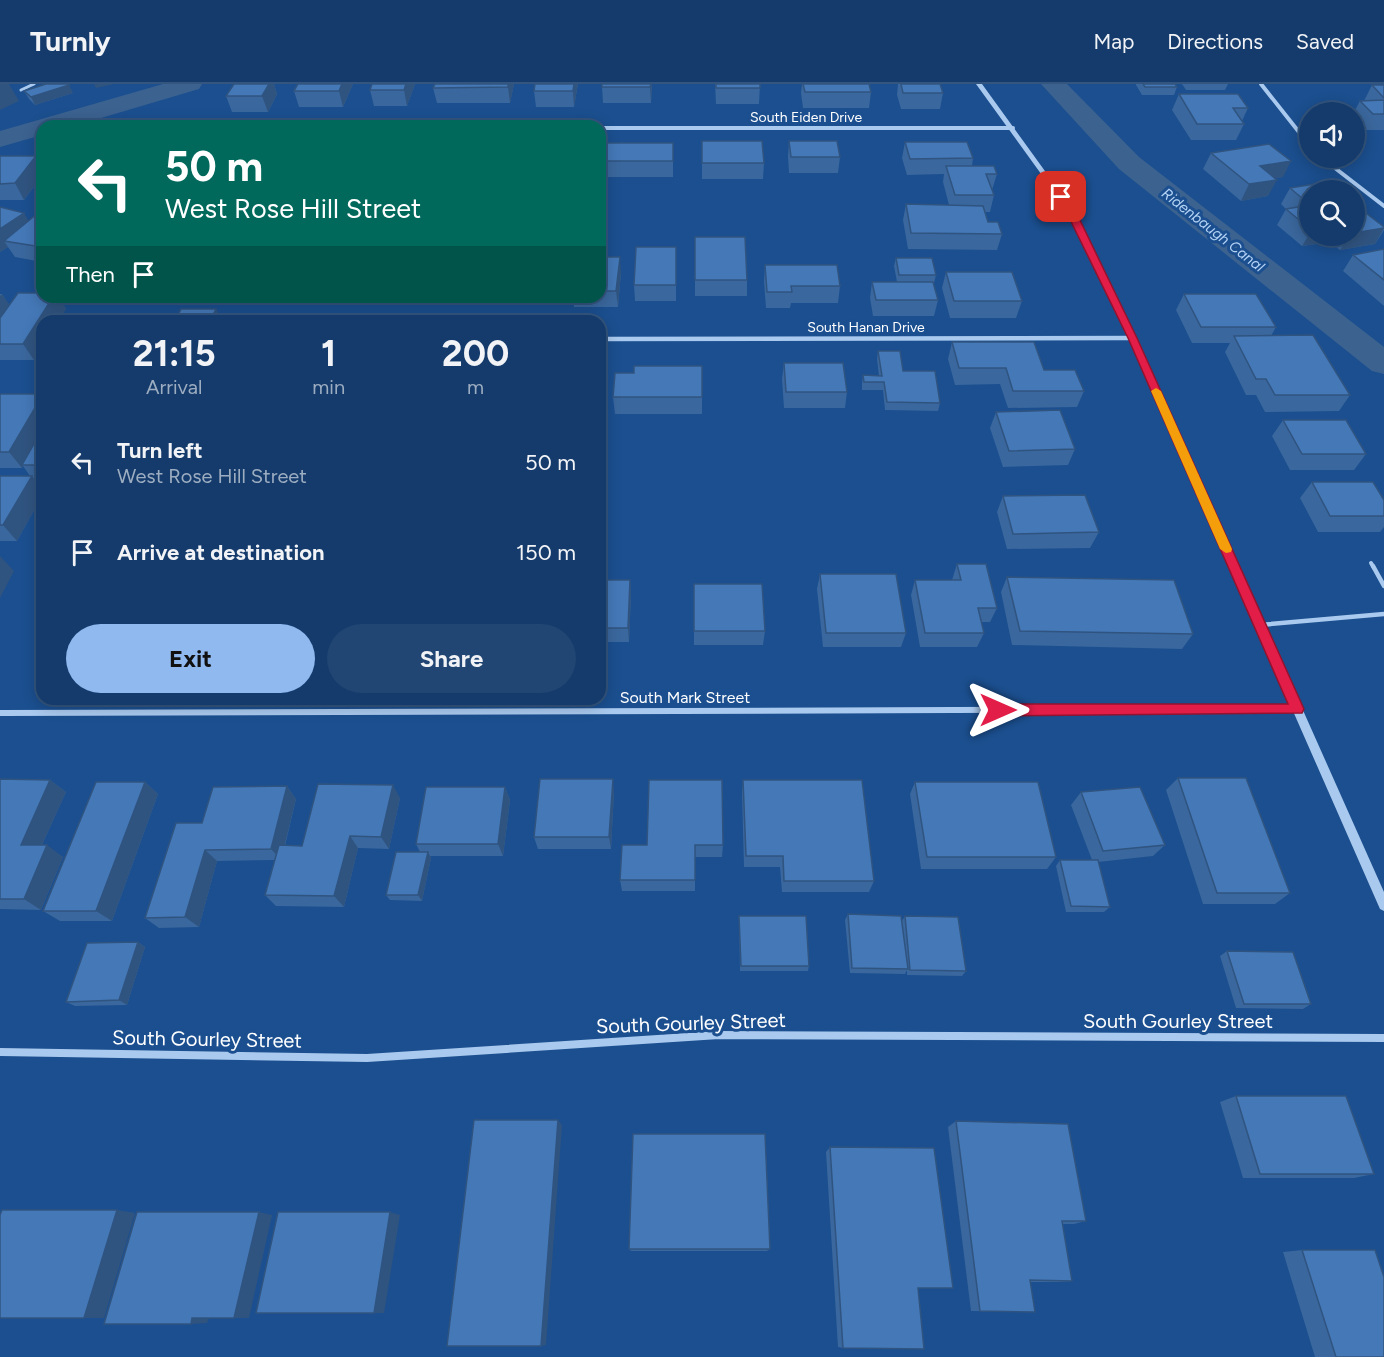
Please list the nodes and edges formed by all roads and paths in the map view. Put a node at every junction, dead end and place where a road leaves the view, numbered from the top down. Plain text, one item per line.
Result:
1 (34, 84) edge
2 (979, 84) edge
3 (1261, 84) edge
4 (21, 90) dead end
5 (606, 128) edge
6 (1013, 128) junction
7 (1299, 132) edge
8 (1333, 168) edge
9 (1384, 206) edge
10 (1132, 338) junction
11 (606, 339) edge
12 (1371, 563) dead end
13 (1384, 586) edge
14 (1384, 614) edge
15 (1260, 625) junction
16 (1298, 709) junction
17 (1, 713) edge
18 (1384, 905) edge
19 (1384, 1038) edge
20 (0, 1052) edge

1 - 4 lane
2 - 6 street
3 - 7 street
5 - 6 street, South Eiden Drive
6 - 10 street
8 - 9 street
10 - 11 street, South Hanan Drive
10 - 15 street
12 - 13 lane
14 - 15 lane
15 - 16 street
16 - 17 street, South Mark Street
16 - 18 street
19 - 20 street, South Gourley Street

